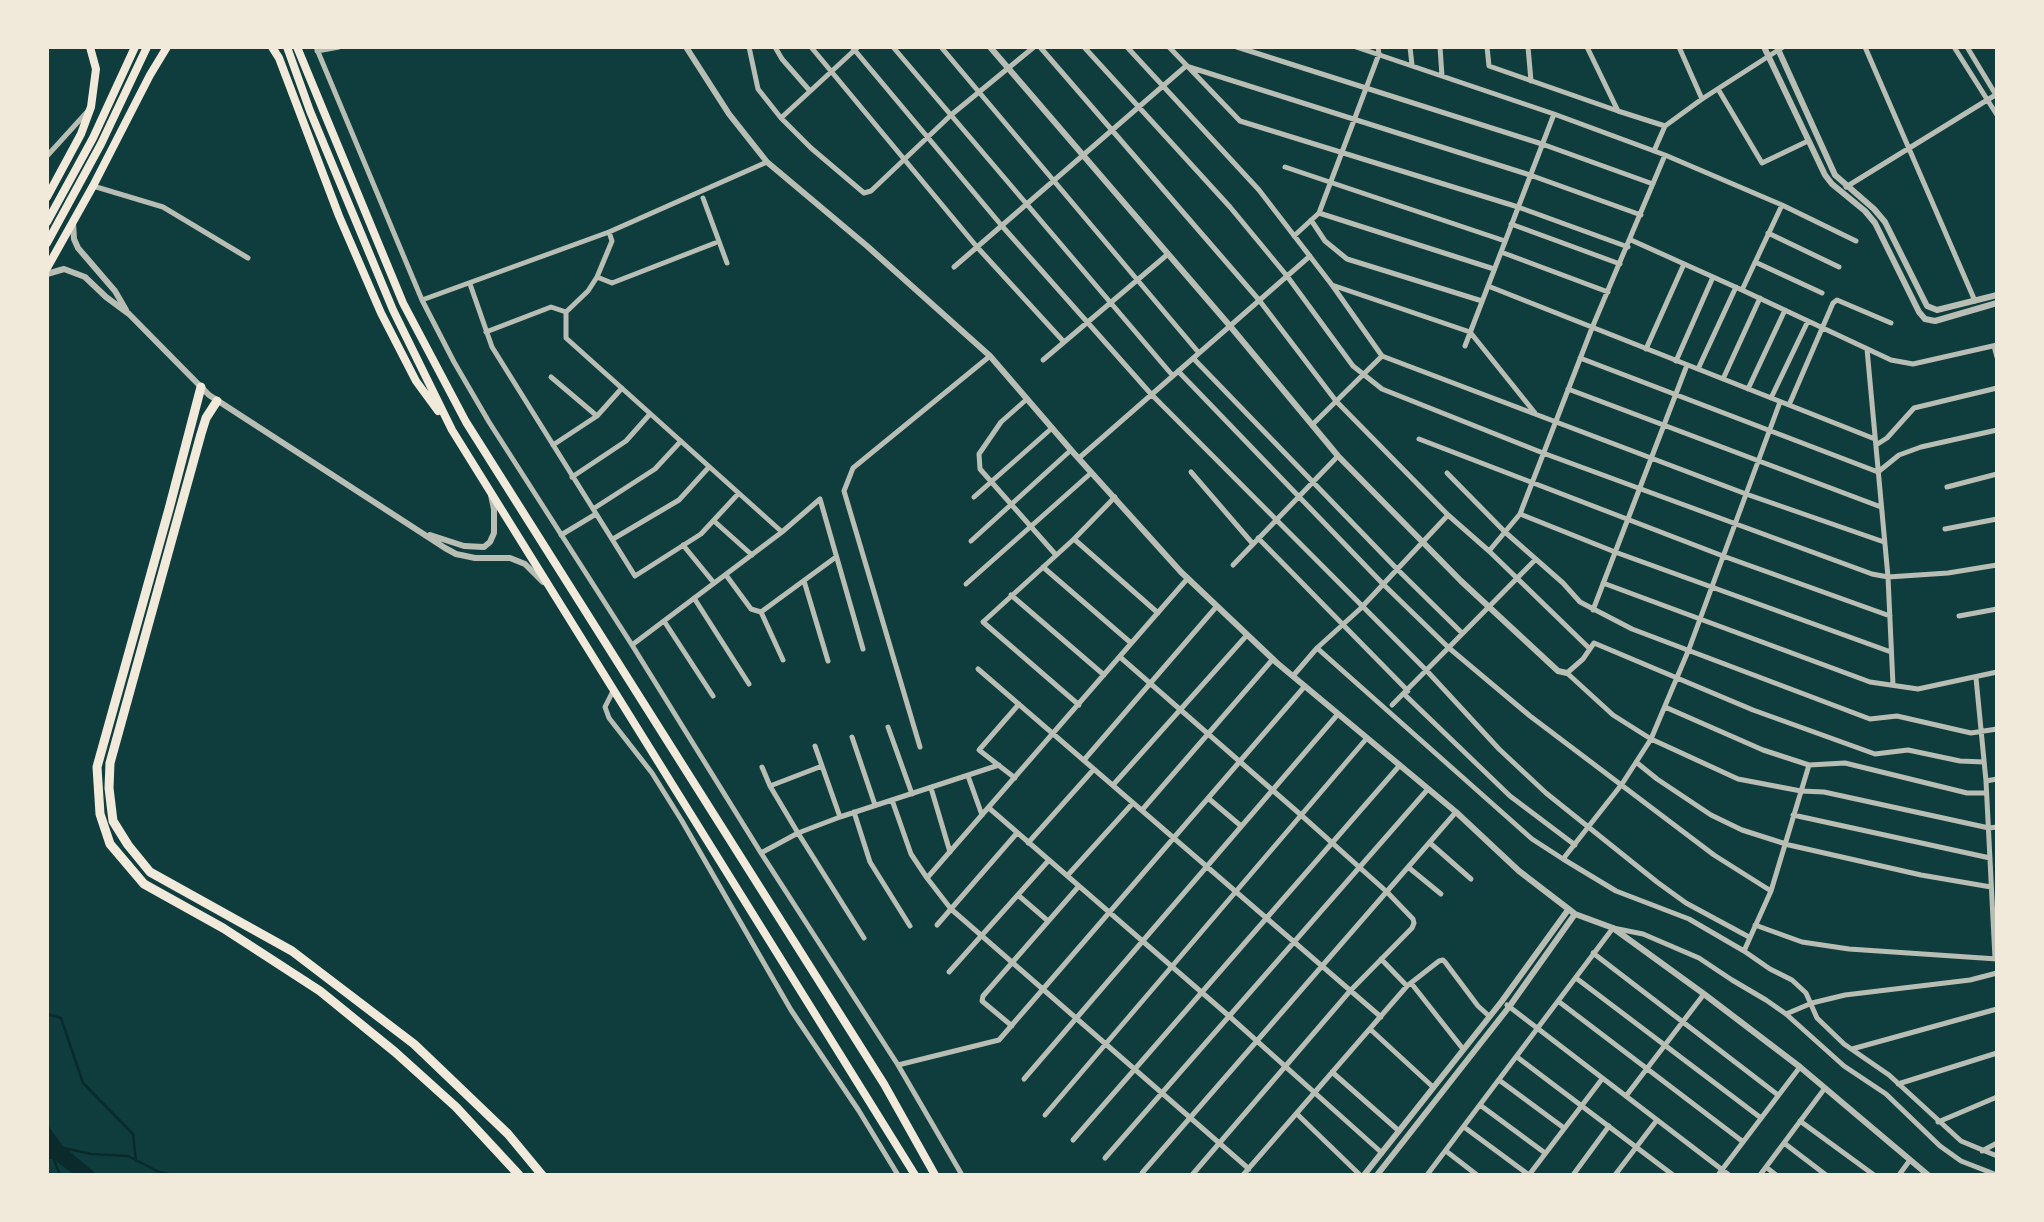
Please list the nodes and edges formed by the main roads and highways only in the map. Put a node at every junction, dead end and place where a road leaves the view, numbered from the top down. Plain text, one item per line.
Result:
1 (90, 47) edge
2 (135, 47) edge
3 (147, 47) edge
4 (167, 47) edge
5 (272, 47) edge
6 (285, 47) edge
7 (297, 47) edge
8 (47, 197) edge
9 (47, 222) edge
10 (47, 243) edge
11 (47, 271) edge
12 (201, 387) road end
13 (217, 401) road end
14 (452, 430) junction
15 (519, 1175) edge
16 (542, 1175) edge
17 (915, 1175) edge
18 (935, 1175) edge

1 - 8 main road
2 - 9 main road
3 - 10 main road
4 - 11 main road
5 - 14 main road
6 - 14 main road
7 - 18 main road
12 - 15 highway
13 - 16 highway
14 - 17 main road

